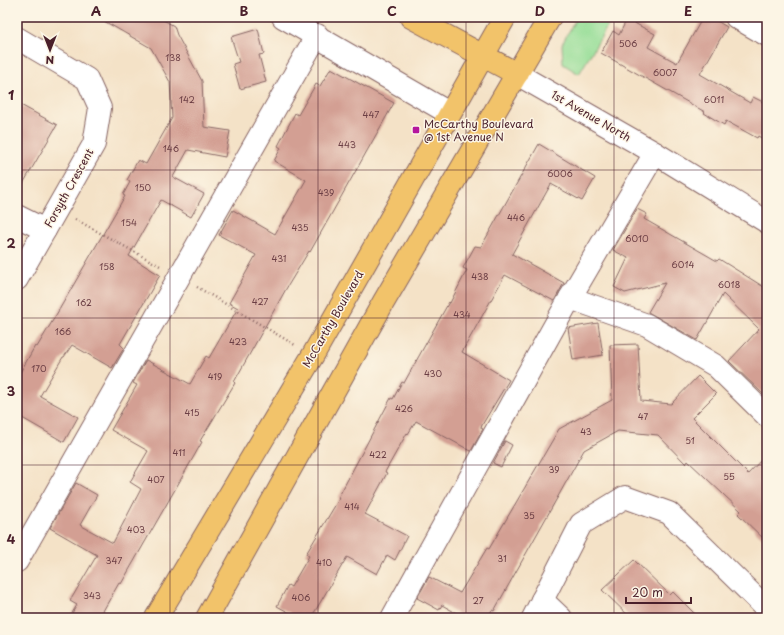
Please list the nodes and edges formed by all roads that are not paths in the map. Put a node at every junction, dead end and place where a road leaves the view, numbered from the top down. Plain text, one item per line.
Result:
1 (283, 17) edge
2 (411, 17) edge
3 (505, 17) edge
4 (550, 17) edge
5 (736, 17) edge
6 (317, 35) junction
7 (767, 35) edge
8 (17, 38) edge
9 (483, 56) junction
10 (517, 74) junction
11 (449, 113) junction
12 (655, 153) junction
13 (17, 216) edge
14 (767, 222) edge
15 (45, 230) junction
16 (17, 279) edge
17 (570, 298) junction
18 (767, 416) edge
19 (17, 560) edge
20 (538, 609) edge
21 (767, 609) edge
22 (156, 618) edge
23 (207, 618) edge
24 (392, 618) edge
25 (561, 618) edge

1 - 6 street
2 - 9 main road, 1st Avenue North
3 - 9 main road, McCarthy Boulevard
4 - 10 main road
5 - 7 street
6 - 11 street
6 - 19 street
8 - 15 street, Forsyth Crescent
9 - 10 main road, 1st Avenue North
9 - 11 main road, McCarthy Boulevard
10 - 12 street, 1st Avenue North
10 - 23 main road
11 - 22 main road, McCarthy Boulevard
12 - 14 street, 1st Avenue North
12 - 17 street
13 - 15 street
15 - 16 street, Forsyth Crescent
17 - 18 street
17 - 24 street
20 - 21 street
20 - 25 street

